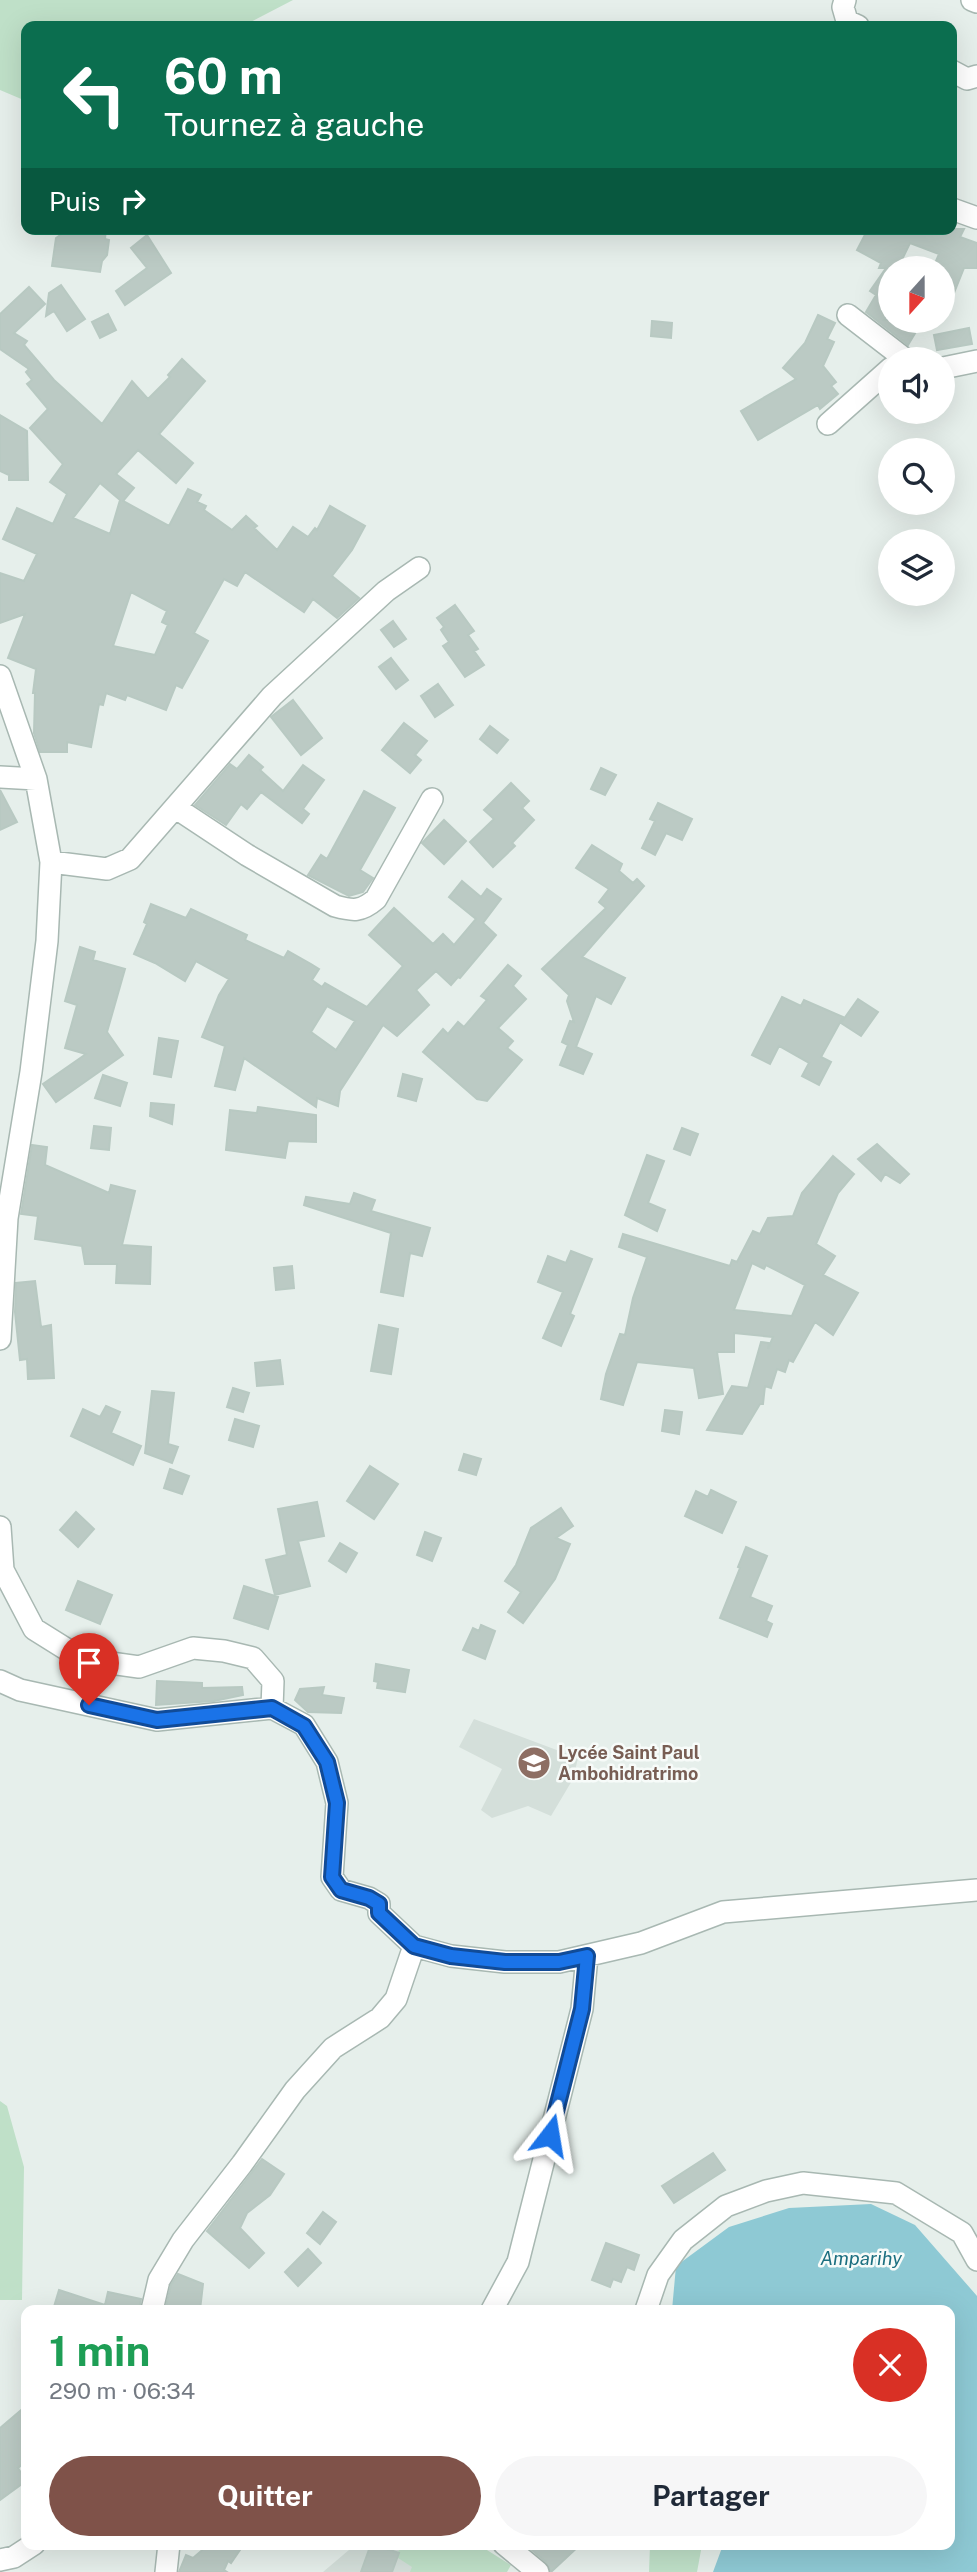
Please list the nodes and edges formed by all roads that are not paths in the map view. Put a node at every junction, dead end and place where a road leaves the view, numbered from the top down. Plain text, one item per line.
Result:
1 (845, 0) edge
2 (847, 21) edge
3 (957, 74) edge
4 (977, 76) edge
5 (957, 211) edge
6 (977, 218) edge
7 (848, 315) dead end
8 (884, 347) edge
9 (977, 361) edge
10 (955, 366) edge
11 (878, 380) edge
12 (828, 424) dead end
13 (419, 568) dead end
14 (0, 676) edge
15 (0, 778) edge
16 (36, 779) junction
17 (432, 799) dead end
18 (176, 808) junction
19 (51, 862) junction
20 (3, 1221) edge
21 (0, 1339) edge
22 (0, 1527) edge
23 (0, 1681) edge
24 (272, 1708) junction
25 (977, 1890) edge
26 (414, 1946) junction
27 (587, 1956) junction
28 (977, 2260) edge
29 (153, 2305) edge
30 (495, 2305) edge
31 (648, 2305) edge
32 (25, 2550) edge
33 (168, 2550) edge
34 (511, 2550) edge
35 (0, 2560) edge
36 (166, 2572) edge
37 (538, 2572) edge

1 - 2 street
3 - 4 street
5 - 6 street
7 - 8 street
9 - 10 street
11 - 12 street
13 - 18 street
14 - 16 street
15 - 16 street
16 - 19 street
17 - 18 street
18 - 19 street
19 - 20 street
20 - 21 street
22 - 24 street
23 - 24 street
24 - 26 street
25 - 27 street
26 - 27 street
26 - 29 street
27 - 30 street
28 - 31 street
32 - 35 street
33 - 36 street
34 - 37 street

